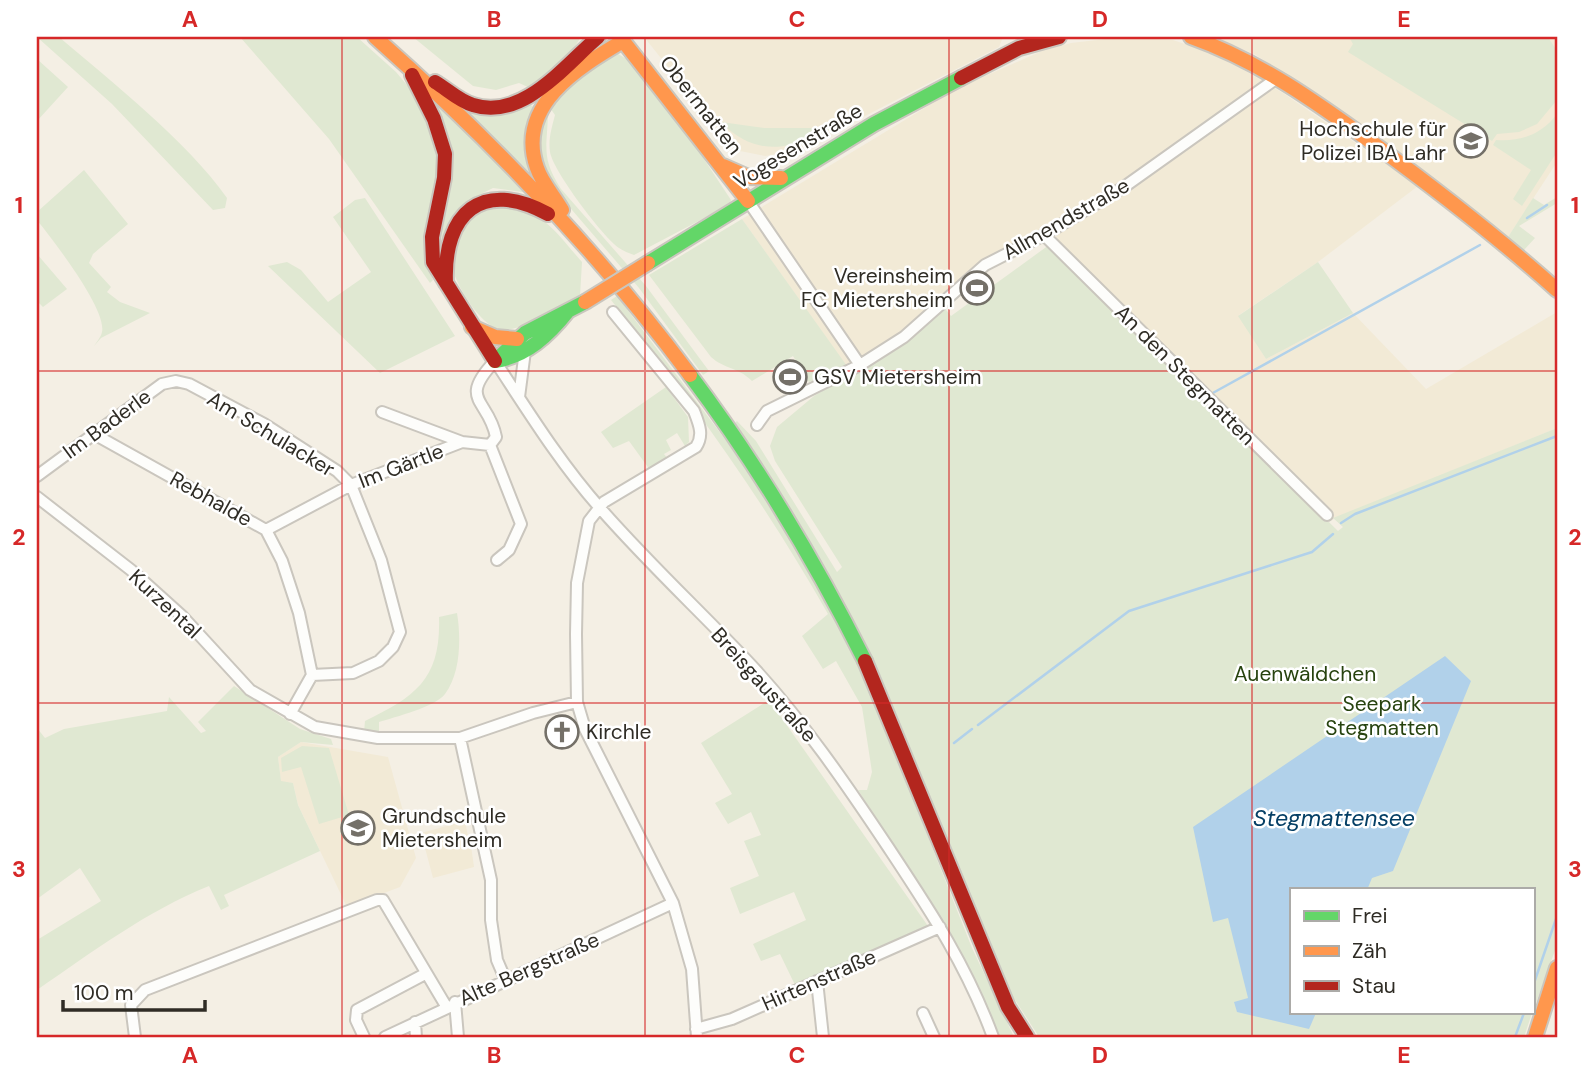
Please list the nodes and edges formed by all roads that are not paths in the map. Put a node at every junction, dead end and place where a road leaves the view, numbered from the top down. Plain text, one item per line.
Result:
1 (375, 37) edge
2 (583, 37) edge
3 (598, 37) edge
4 (1059, 37) edge
5 (1191, 37) edge
6 (621, 39) edge
7 (579, 52) junction
8 (407, 63) junction
9 (1277, 78) junction
10 (722, 166) junction
11 (785, 177) junction
12 (748, 201) junction
13 (575, 234) junction
14 (1044, 235) junction
15 (447, 286) junction
16 (1557, 290) edge
17 (613, 312) dead end
18 (472, 327) junction
19 (521, 345) junction
20 (495, 361) junction
21 (860, 365) junction
22 (181, 381) joint
23 (519, 397) junction
24 (382, 412) dead end
25 (757, 425) dead end
26 (92, 433) junction
27 (461, 442) junction
28 (490, 445) junction
29 (37, 476) edge
30 (351, 485) junction
31 (37, 497) edge
32 (599, 507) junction
33 (1327, 515) dead end
34 (266, 530) junction
35 (497, 560) dead end
36 (312, 675) junction
37 (577, 702) junction
38 (289, 714) junction
39 (460, 738) junction
40 (673, 903) junction
41 (940, 927) junction
42 (1557, 968) edge
43 (425, 974) junction
44 (506, 981) junction
45 (817, 981) junction
46 (451, 1004) junction
47 (923, 1013) dead end
48 (415, 1022) junction
49 (696, 1033) edge
50 (135, 1037) edge
51 (364, 1037) edge
52 (385, 1037) edge
53 (416, 1037) edge
54 (458, 1037) edge
55 (823, 1037) edge
56 (934, 1037) edge
57 (993, 1037) edge
58 (1027, 1037) edge
59 (1535, 1037) edge

1 - 8 main road
2 - 7 main road
3 - 7 main road
4 - 11 main road, Vogesenstraße
5 - 9 main road
6 - 10 main road, Obermatten
6 - 13 main road
7 - 8 main road
8 - 13 main road
8 - 15 main road
9 - 14 street, Allmendstraße
9 - 16 main road
10 - 11 main road
10 - 12 main road, Obermatten
11 - 12 main road, Vogesenstraße
12 - 19 main road, Vogesenstraße, bridge
12 - 21 street
13 - 15 main road
13 - 58 main road
14 - 21 street, Allmendstraße
14 - 33 street, An den Stegmatten
15 - 18 main road
17 - 32 street
18 - 19 main road
18 - 20 main road
19 - 20 main road, Vogesenstraße
19 - 23 street
20 - 23 street, Breisgaustraße
20 - 28 street
21 - 25 street, Allmendstraße
22 - 26 street, Im Baderle
22 - 30 street, Am Schulacker
23 - 32 street, Breisgaustraße
24 - 27 street
26 - 29 street, Im Baderle
26 - 34 street, Rebhalde
27 - 28 street
27 - 30 street, Im Gärtle
28 - 35 street
30 - 34 street, Im Gärtle
30 - 36 street, Am Schulacker
31 - 38 street, Kurzental
32 - 37 street
32 - 41 street, Breisgaustraße
34 - 36 street, Rebhalde
36 - 38 street
37 - 39 street, Kurzental
37 - 40 street
38 - 39 street, Kurzental
39 - 44 street
40 - 44 street, Alte Bergstraße
40 - 49 street
41 - 45 street, Hirtenstraße
41 - 57 street, Breisgaustraße
42 - 59 main road
43 - 46 street
43 - 50 street
43 - 51 street
44 - 46 street, Alte Bergstraße
45 - 49 street, Hirtenstraße
45 - 55 street
46 - 48 street, Alte Bergstraße
46 - 54 street
47 - 56 street
48 - 52 street, Alte Bergstraße
48 - 53 street

